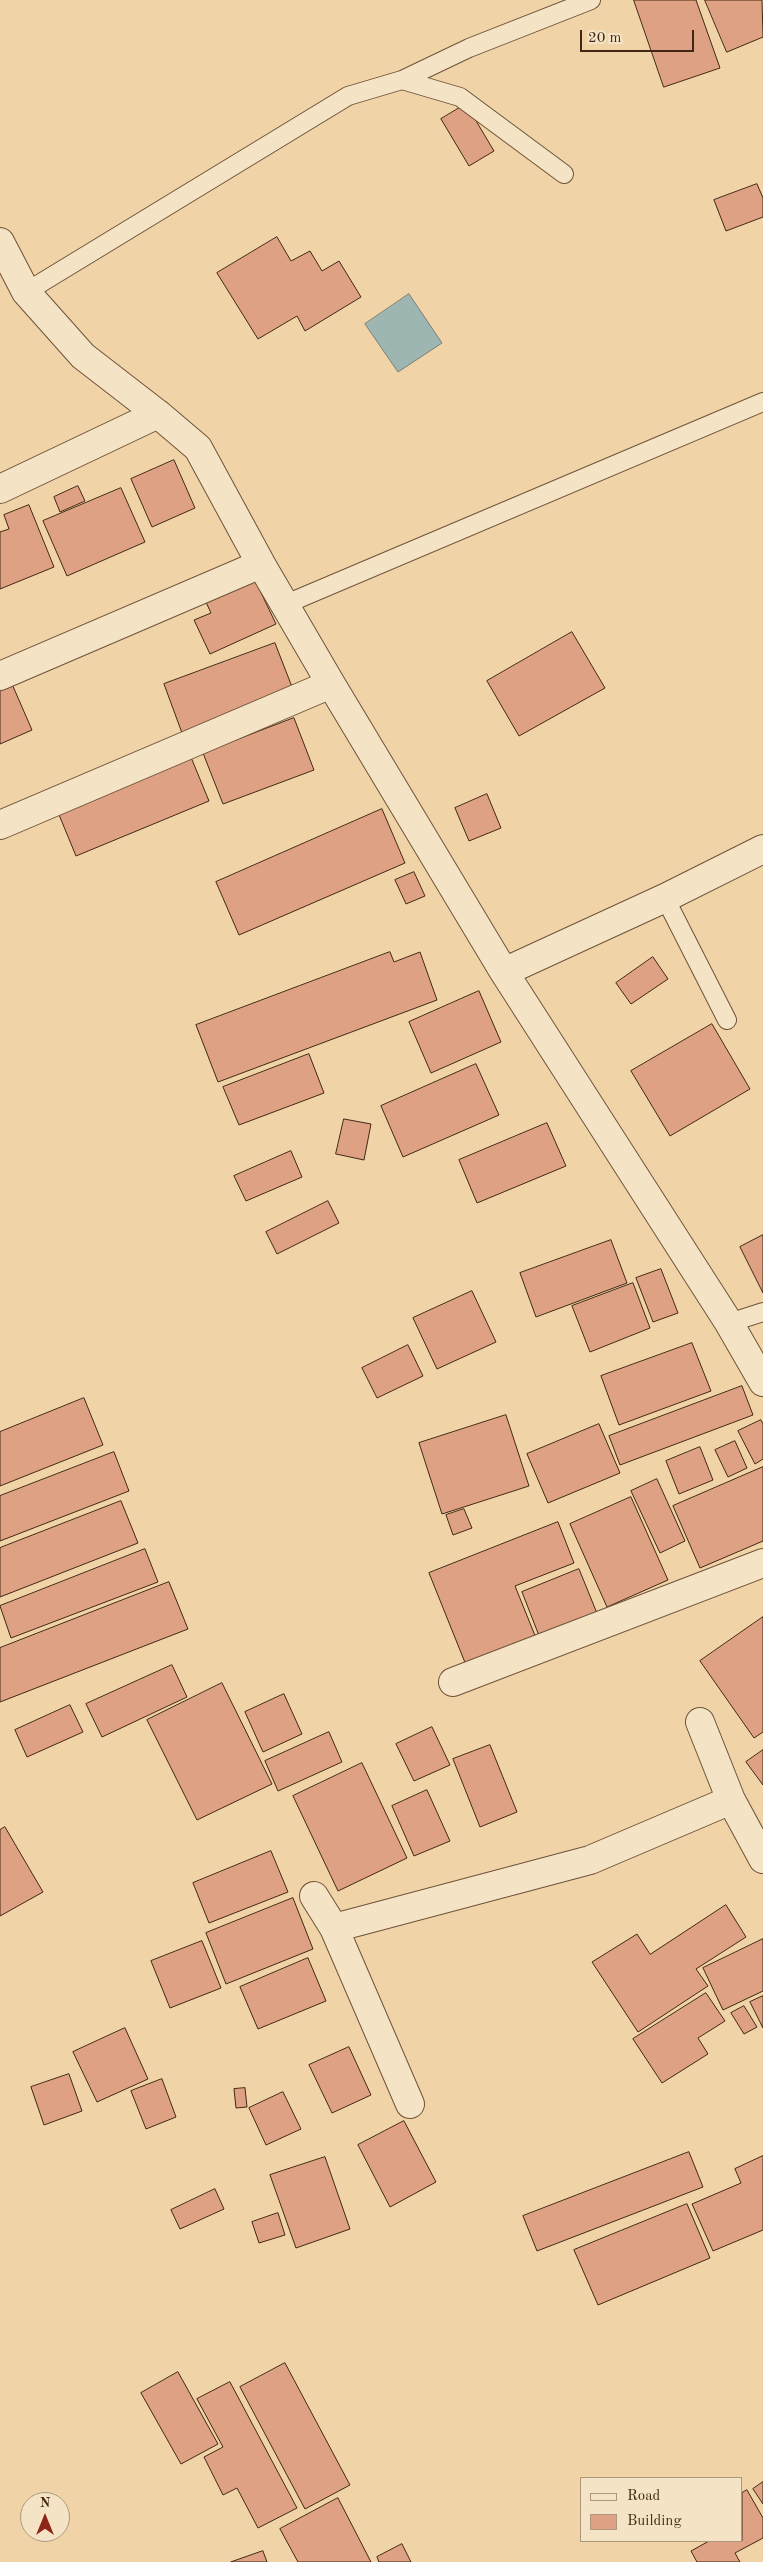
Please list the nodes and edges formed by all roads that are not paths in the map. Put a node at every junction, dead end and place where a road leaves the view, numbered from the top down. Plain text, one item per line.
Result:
1 (591, 0) edge
2 (402, 80) junction
3 (564, 174) dead end
4 (0, 242) edge
5 (26, 292) junction
6 (763, 402) edge
7 (158, 414) junction
8 (0, 489) edge
9 (261, 564) junction
10 (286, 604) junction
11 (0, 676) edge
12 (331, 684) junction
13 (0, 825) edge
14 (763, 850) edge
15 (665, 898) junction
16 (504, 972) junction
17 (726, 1020) dead end
18 (763, 1312) edge
19 (729, 1323) junction
20 (763, 1382) edge
21 (763, 1563) edge
22 (453, 1682) dead end
23 (700, 1722) dead end
24 (731, 1800) junction
25 (763, 1859) edge
26 (314, 1896) dead end
27 (334, 1928) junction
28 (410, 2104) dead end

1 - 2 lane
2 - 3 lane
2 - 5 lane
4 - 5 street
5 - 7 street
6 - 10 lane
7 - 8 street
7 - 9 street
9 - 10 street
9 - 11 street
10 - 12 street
12 - 13 street
12 - 16 street
14 - 15 street
15 - 16 street
15 - 17 lane
16 - 19 street
18 - 19 lane
19 - 20 street
21 - 22 street
23 - 24 street
24 - 25 street
24 - 27 street
26 - 27 street
27 - 28 street

